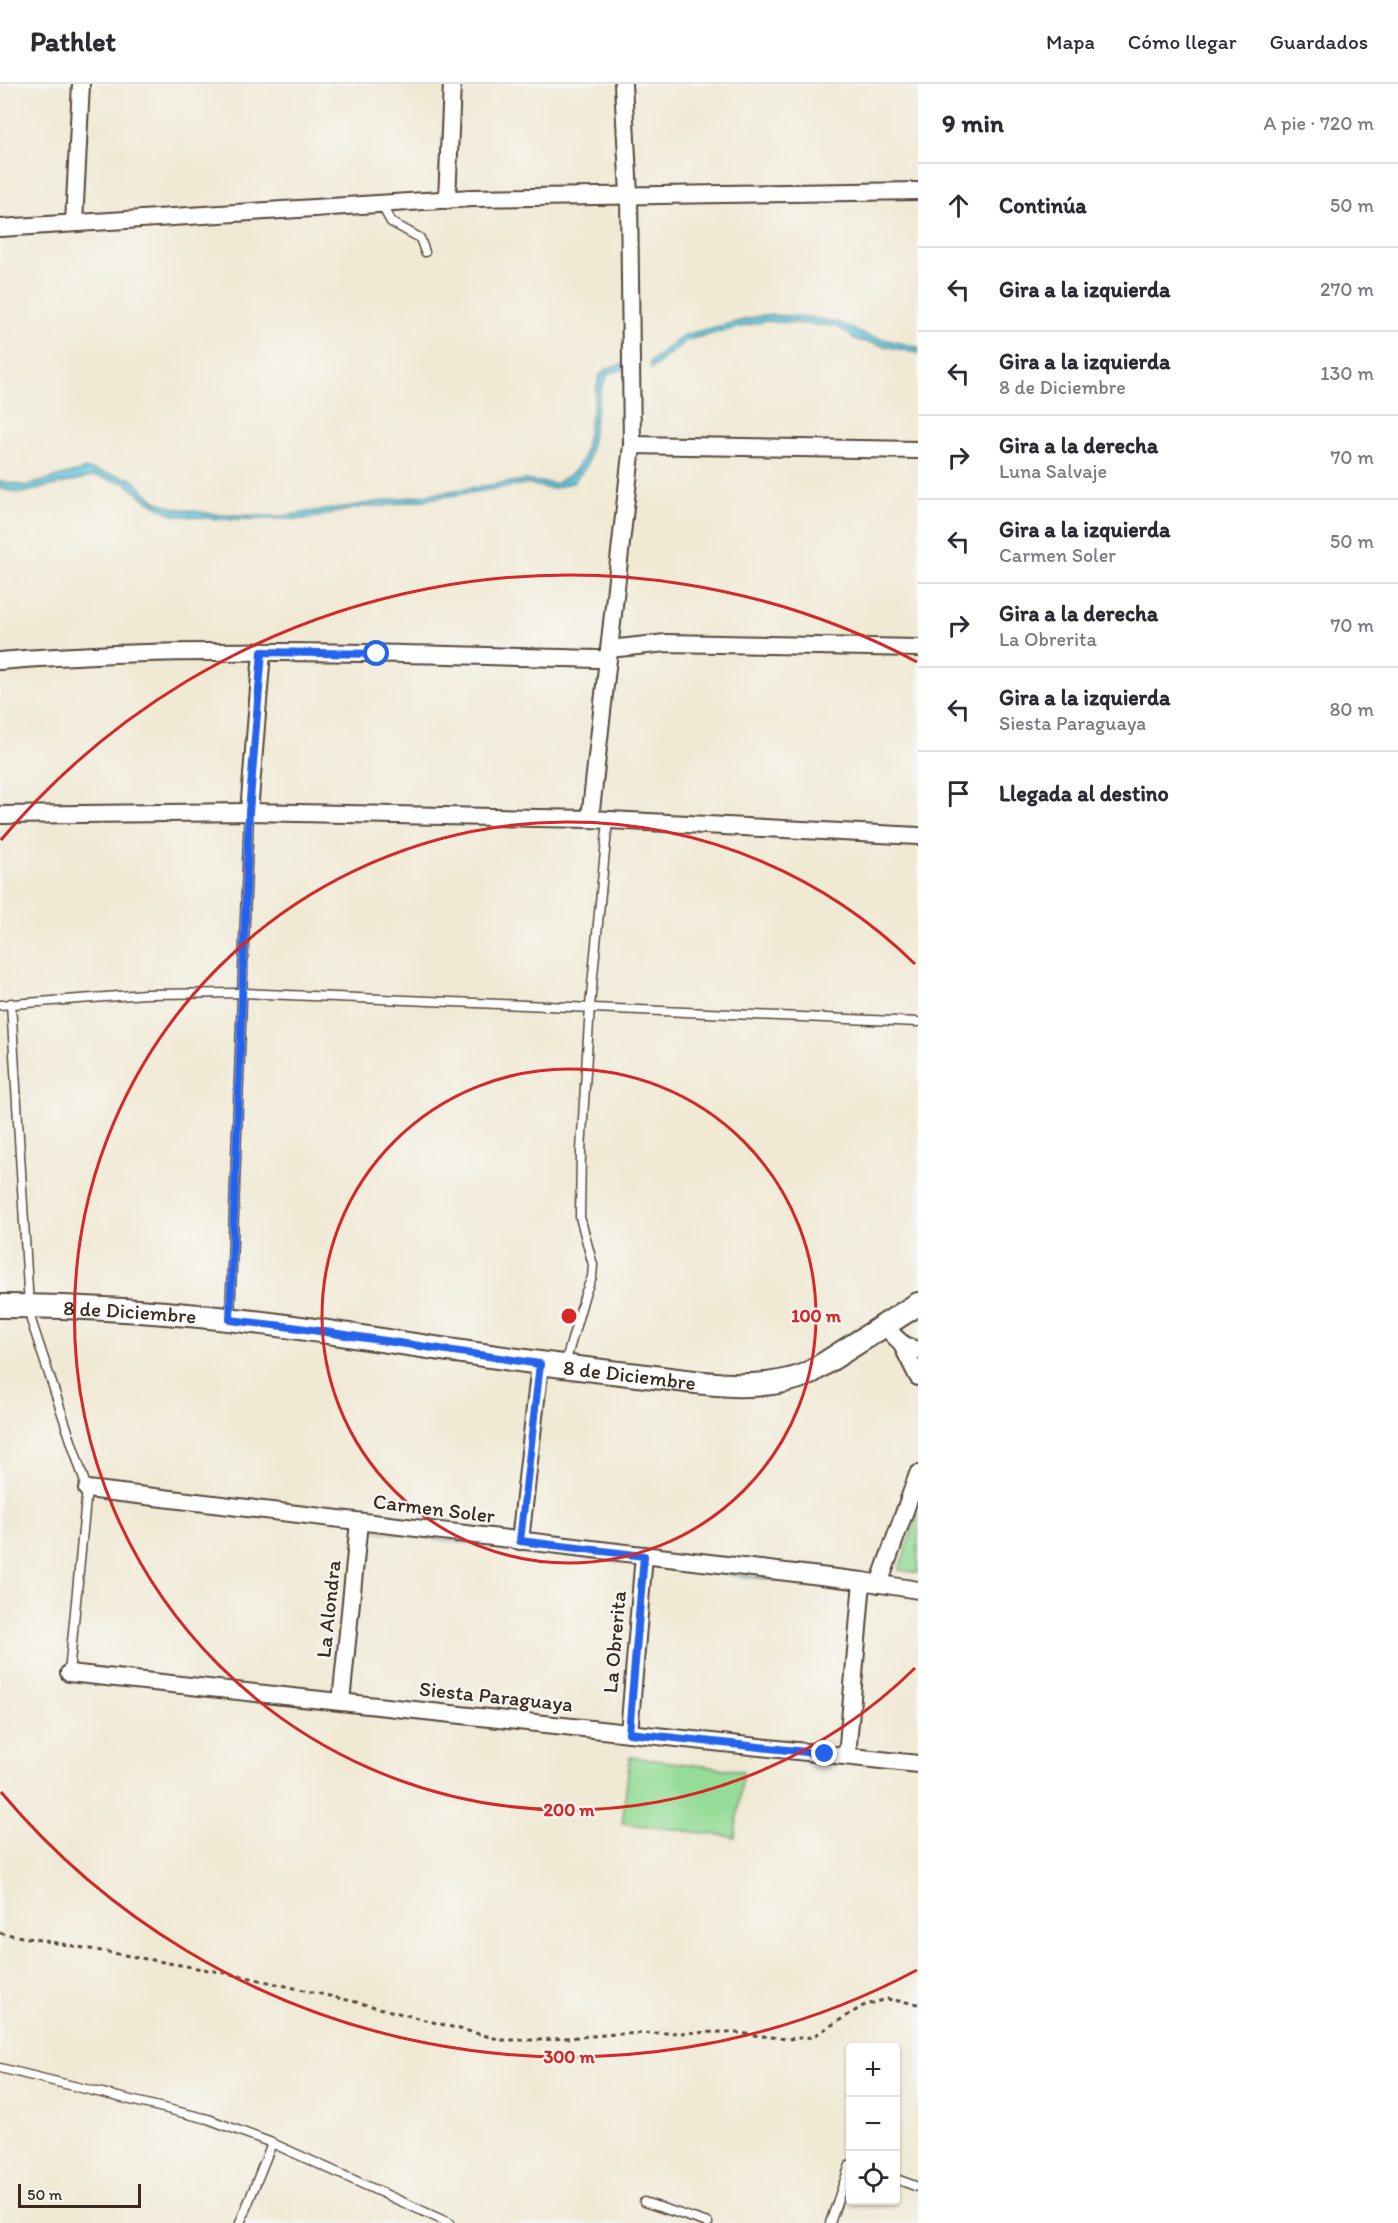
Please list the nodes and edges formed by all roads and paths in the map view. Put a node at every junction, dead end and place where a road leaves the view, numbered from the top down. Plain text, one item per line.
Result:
1 (81, 84) edge
2 (452, 84) edge
3 (623, 84) edge
4 (918, 191) edge
5 (629, 195) junction
6 (447, 200) junction
7 (381, 204) junction
8 (74, 223) junction
9 (0, 228) edge
10 (425, 252) dead end
11 (632, 445) junction
12 (918, 450) edge
13 (918, 648) edge
14 (262, 652) junction
15 (609, 654) junction
16 (0, 661) edge
17 (249, 812) junction
18 (0, 815) edge
19 (590, 819) junction
20 (608, 820) junction
21 (918, 836) edge
22 (243, 993) junction
23 (11, 1003) junction
24 (0, 1005) edge
25 (590, 1006) junction
26 (918, 1022) edge
27 (918, 1304) edge
28 (0, 1306) edge
29 (29, 1306) junction
30 (230, 1320) junction
31 (885, 1326) junction
32 (901, 1343) junction
33 (918, 1350) edge
34 (540, 1364) junction
35 (565, 1367) junction
36 (918, 1377) edge
37 (918, 1474) edge
38 (87, 1489) junction
39 (359, 1522) junction
40 (520, 1541) junction
41 (644, 1556) junction
42 (862, 1581) junction
43 (879, 1584) junction
44 (918, 1590) edge
45 (69, 1673) joint
46 (340, 1702) junction
47 (629, 1733) junction
48 (847, 1756) junction
49 (918, 1764) edge
50 (0, 1933) edge
51 (918, 2004) edge
52 (0, 2068) edge
53 (272, 2143) junction
54 (846, 2177) edge
55 (900, 2180) edge
56 (918, 2187) edge
57 (644, 2202) dead end
58 (240, 2223) edge
59 (449, 2223) edge
60 (708, 2223) edge
61 (830, 2223) edge

1 - 8 street
2 - 6 street
3 - 5 street
4 - 5 street
5 - 6 street
5 - 11 street
6 - 7 street
7 - 8 street
7 - 10 lane
8 - 9 street
11 - 12 street
11 - 15 street
13 - 15 street
14 - 15 street
14 - 16 street
14 - 17 street
15 - 19 street
17 - 18 street
17 - 19 street
17 - 22 lane
19 - 20 street
20 - 21 street
20 - 25 lane
22 - 23 lane
22 - 25 lane
22 - 30 lane
23 - 24 lane
23 - 29 lane
25 - 26 lane
25 - 35 lane
27 - 31 street, 8 de Diciembre
28 - 29 street, 8 de Diciembre
29 - 30 street, 8 de Diciembre
29 - 38 lane
30 - 34 street, 8 de Diciembre
31 - 32 street
31 - 35 street, 8 de Diciembre
32 - 33 street
32 - 36 street
34 - 35 street, 8 de Diciembre
34 - 40 street
37 - 43 street
38 - 39 street, Carmen Soler
38 - 45 lane
39 - 40 street, Carmen Soler
39 - 46 street, La Alondra
40 - 41 street, Carmen Soler
41 - 42 street, Carmen Soler
41 - 47 street, La Obrerita
42 - 43 street, Carmen Soler
42 - 48 street
43 - 44 street, Carmen Soler
45 - 46 street, Siesta Paraguaya
46 - 47 street, Siesta Paraguaya
47 - 48 street, Siesta Paraguaya
48 - 49 street, Siesta Paraguaya
50 - 51 path
52 - 53 lane
53 - 58 lane
53 - 59 lane
54 - 61 lane
55 - 56 lane
57 - 60 lane

